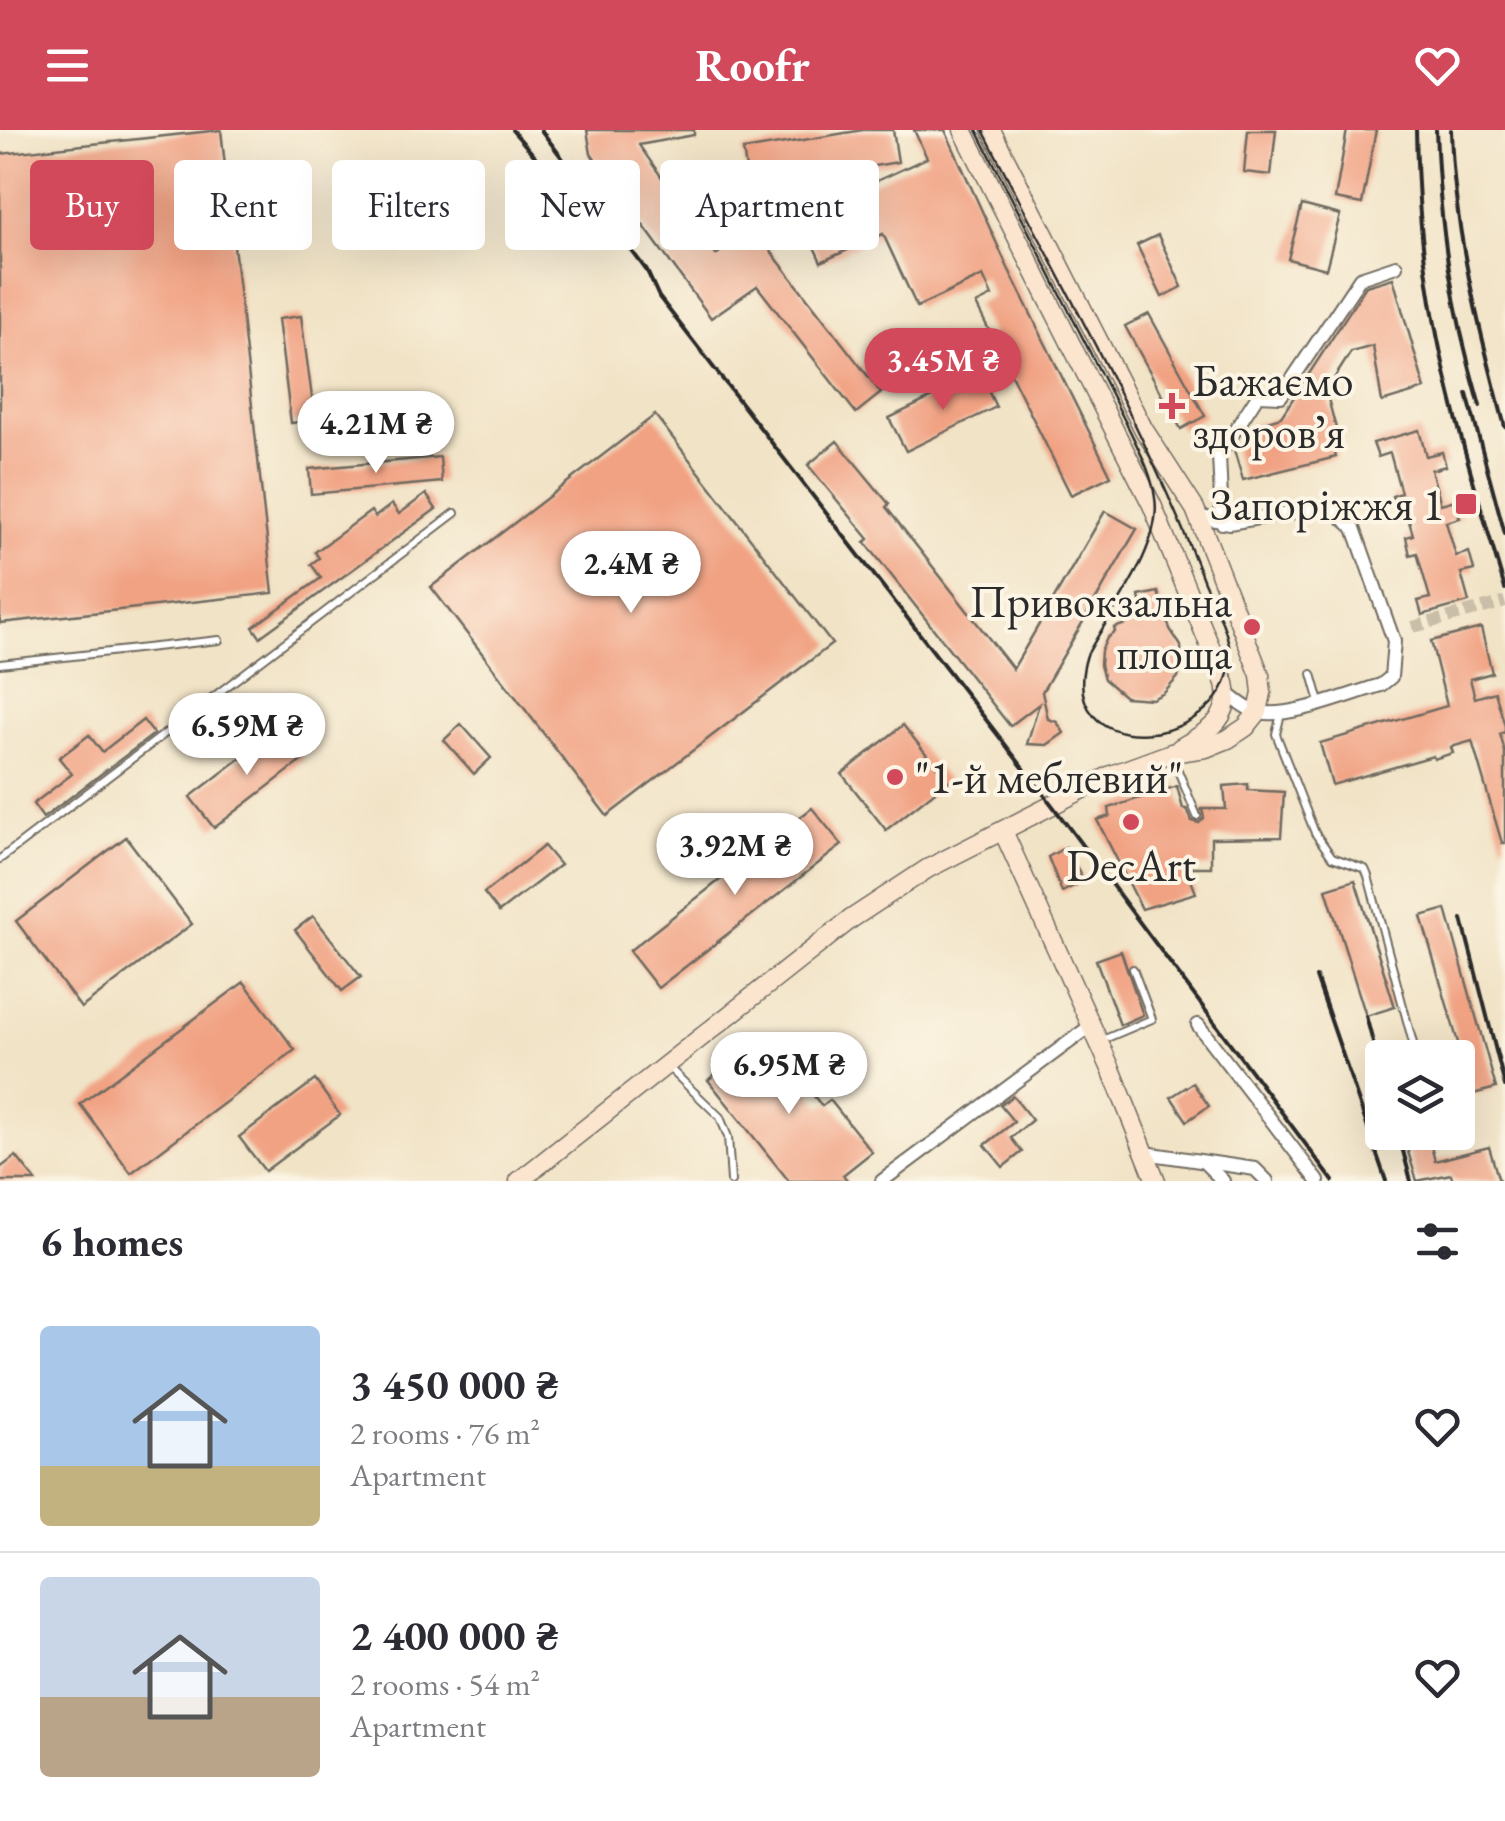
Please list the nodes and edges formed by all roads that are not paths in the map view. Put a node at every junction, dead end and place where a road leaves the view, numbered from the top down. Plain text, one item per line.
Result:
1 (962, 130) edge
2 (990, 130) edge
3 (1396, 266) dead end
4 (1182, 490) junction
5 (1152, 505) junction
6 (456, 513) dead end
7 (1198, 516) junction
8 (1222, 523) junction
9 (220, 640) dead end
10 (0, 664) edge
11 (1312, 674) dead end
12 (1227, 693) junction
13 (1320, 702) junction
14 (1258, 712) junction
15 (1281, 713) junction
16 (1171, 753) junction
17 (1197, 816) dead end
18 (1003, 831) junction
19 (0, 859) edge
20 (1132, 969) dead end
21 (1198, 1026) dead end
22 (1095, 1033) junction
23 (1413, 1040) edge
24 (666, 1066) junction
25 (1146, 1153) junction
26 (552, 1155) junction
27 (1205, 1163) junction
28 (519, 1181) edge
29 (532, 1181) edge
30 (732, 1181) edge
31 (882, 1181) edge
32 (1156, 1181) edge
33 (1223, 1181) edge
34 (1267, 1181) edge
35 (1318, 1181) edge

1 - 5 main road
2 - 4 main road
3 - 8 street
4 - 5 main road
4 - 7 main road
5 - 12 main road
6 - 19 lane
7 - 8 street
7 - 14 main road
8 - 13 street
9 - 10 lane
11 - 13 lane
12 - 14 street
12 - 16 main road
13 - 15 street
14 - 15 street
14 - 16 main road
15 - 23 lane
16 - 17 lane
16 - 18 main road
18 - 22 main road
18 - 24 main road
20 - 22 lane
21 - 35 street
22 - 25 main road
22 - 31 street
24 - 26 main road
24 - 30 lane
25 - 27 street
25 - 32 main road
26 - 28 main road
26 - 29 main road
27 - 33 street
27 - 34 street

